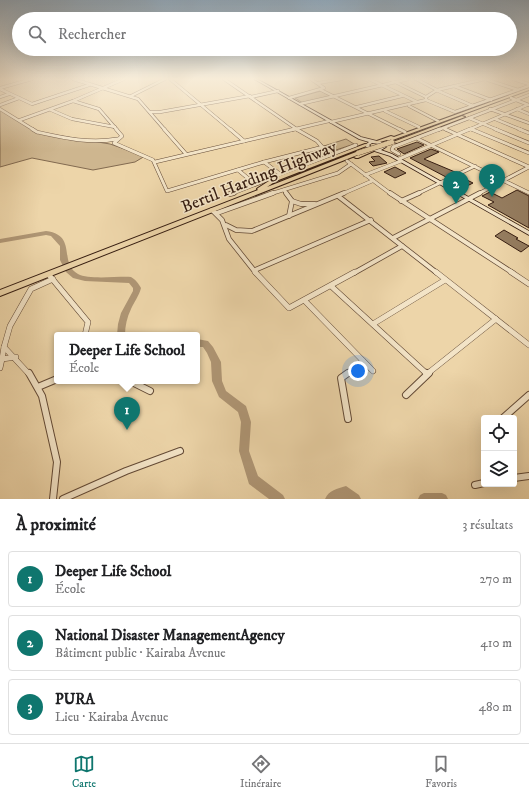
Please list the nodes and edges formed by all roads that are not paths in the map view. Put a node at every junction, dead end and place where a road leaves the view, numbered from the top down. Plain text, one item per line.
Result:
1 (70, 102) edge
2 (78, 102) edge
3 (141, 102) edge
4 (198, 102) edge
5 (216, 102) edge
6 (259, 102) edge
7 (297, 102) edge
8 (307, 102) edge
9 (345, 102) edge
10 (376, 102) edge
11 (417, 102) edge
12 (433, 102) edge
13 (464, 102) edge
14 (484, 102) edge
15 (495, 102) edge
16 (499, 102) edge
17 (509, 102) edge
18 (300, 104) junction
19 (201, 105) junction
20 (408, 105) junction
21 (528, 105) edge
22 (473, 106) junction
23 (356, 107) junction
24 (0, 109) edge
25 (490, 109) junction
26 (517, 109) junction
27 (51, 110) junction
28 (384, 111) junction
29 (150, 112) junction
30 (160, 112) junction
31 (368, 112) junction
32 (529, 114) edge
33 (505, 115) junction
34 (153, 116) junction
35 (459, 116) junction
36 (469, 118) junction
37 (495, 119) junction
38 (20, 120) junction
39 (438, 120) junction
40 (330, 121) junction
41 (483, 124) junction
42 (529, 124) edge
43 (115, 127) junction
44 (419, 127) junction
45 (296, 129) junction
46 (445, 129) junction
47 (471, 129) junction
48 (405, 132) junction
49 (529, 133) edge
50 (458, 134) junction
51 (360, 138) junction
52 (117, 139) junction
53 (418, 139) junction
54 (244, 141) junction
55 (375, 142) junction
56 (529, 143) edge
57 (356, 145) dead end
58 (367, 145) junction
59 (432, 146) junction
60 (323, 147) junction
61 (384, 147) junction
62 (375, 150) junction
63 (529, 153) edge
64 (186, 154) junction
65 (329, 155) junction
66 (391, 155) junction
67 (400, 158) junction
68 (155, 162) junction
69 (264, 162) junction
70 (349, 162) junction
71 (475, 166) junction
72 (238, 170) junction
73 (280, 174) junction
74 (365, 175) junction
75 (504, 180) junction
76 (372, 181) junction
77 (440, 182) junction
78 (255, 184) junction
79 (264, 188) junction
80 (284, 190) junction
81 (529, 193) edge
82 (230, 194) dead end
83 (338, 196) junction
84 (469, 199) junction
85 (292, 201) junction
86 (401, 201) junction
87 (319, 204) junction
88 (215, 212) junction
89 (289, 216) junction
90 (430, 219) junction
91 (371, 220) junction
92 (226, 225) junction
93 (529, 233) edge
94 (393, 238) junction
95 (402, 246) junction
96 (70, 265) junction
97 (58, 269) junction
98 (255, 270) junction
99 (51, 277) junction
100 (445, 280) junction
101 (529, 284) edge
102 (331, 286) junction
103 (0, 289) edge
104 (0, 293) edge
105 (305, 300) junction
106 (496, 320) junction
107 (373, 324) junction
108 (86, 332) edge
109 (529, 345) edge
110 (4, 347) junction
111 (16, 357) junction
112 (2, 359) junction
113 (363, 361) junction
114 (0, 368) edge
115 (373, 371) dead end
116 (427, 374) junction
117 (54, 380) edge
118 (136, 384) edge
119 (38, 387) junction
120 (150, 391) dead end
121 (406, 395) dead end
122 (529, 395) edge
123 (527, 402) edge
124 (508, 415) edge
125 (348, 419) dead end
126 (180, 451) dead end
127 (529, 476) edge
128 (517, 478) edge
129 (481, 484) edge
130 (475, 485) dead end
131 (53, 499) edge
132 (63, 499) edge

1 - 27 street
2 - 43 street
3 - 29 street
4 - 19 street
5 - 19 street
6 - 45 street
7 - 18 street
8 - 18 street
9 - 23 street
10 - 23 street
11 - 20 street
12 - 22 street
13 - 22 street
14 - 22 street
15 - 35 main road, Bertil Harding Highway
16 - 35 main road, Bertil Harding Highway
17 - 25 street
18 - 40 street
19 - 30 street
19 - 54 street
20 - 28 street
20 - 39 street
21 - 26 street
23 - 31 street
24 - 38 street
25 - 33 street
25 - 36 street
26 - 32 street
26 - 33 street
27 - 38 street
27 - 43 street
28 - 31 street
28 - 44 street
29 - 30 street
29 - 34 street
30 - 34 street
31 - 40 street
31 - 48 street
33 - 37 street
33 - 42 street
34 - 64 street
35 - 39 main road
35 - 61 main road
35 - 79 main road, Bertil Harding Highway, bridge
36 - 41 street
36 - 46 street
37 - 41 street
37 - 49 street
38 - 52 street
39 - 44 main road
40 - 45 street
40 - 51 street
41 - 47 street
41 - 56 street
43 - 52 street
44 - 48 main road
45 - 54 street
45 - 60 street
46 - 50 street
46 - 53 street
47 - 50 street
47 - 63 street
48 - 55 main road
50 - 59 street
50 - 75 street
51 - 55 street
51 - 58 street
52 - 68 street
53 - 59 street
53 - 67 street
54 - 64 street
55 - 58 street
55 - 61 street
57 - 65 street
58 - 62 street
58 - 79 main road
59 - 67 street
59 - 71 street
60 - 65 street
60 - 69 street
61 - 62 street
61 - 66 street
62 - 66 street
62 - 70 main road
64 - 68 street
65 - 73 street
66 - 67 street
67 - 74 street
67 - 77 street
68 - 72 street
69 - 72 street
69 - 73 street
70 - 74 street
70 - 79 main road
70 - 80 street
71 - 75 street
71 - 77 street
72 - 78 street
73 - 78 street
74 - 76 street
75 - 81 street
75 - 84 street
76 - 83 street
76 - 86 street
77 - 84 street
77 - 86 street
78 - 82 street
79 - 88 main road, Bertil Harding Highway
79 - 96 main road, Bertil Harding Highway
80 - 85 street
80 - 88 street
83 - 87 street
83 - 91 street
84 - 90 street
84 - 93 street
85 - 87 street
85 - 89 street
86 - 90 street
87 - 89 street
88 - 92 street
88 - 96 main road, Bertil Harding Highway
89 - 92 street
90 - 94 street
90 - 101 street
91 - 94 street
91 - 98 street
92 - 98 street
94 - 95 street
95 - 100 street
95 - 102 street
96 - 97 main road, Bertil Harding Highway
97 - 99 main road, Bertil Harding Highway
97 - 103 main road, Bertil Harding Highway
98 - 105 street
99 - 104 main road, Bertil Harding Highway
99 - 108 street
99 - 110 street
100 - 106 street
100 - 107 street
102 - 105 street
102 - 107 street
105 - 113 street
106 - 109 street
106 - 116 street
107 - 116 street
110 - 111 street
110 - 112 street
111 - 112 street
111 - 119 street
112 - 114 street
113 - 115 street
113 - 125 street
116 - 121 street
117 - 119 street
118 - 120 street
119 - 131 street
122 - 123 street
123 - 124 street
126 - 132 street
127 - 128 street
129 - 130 street

